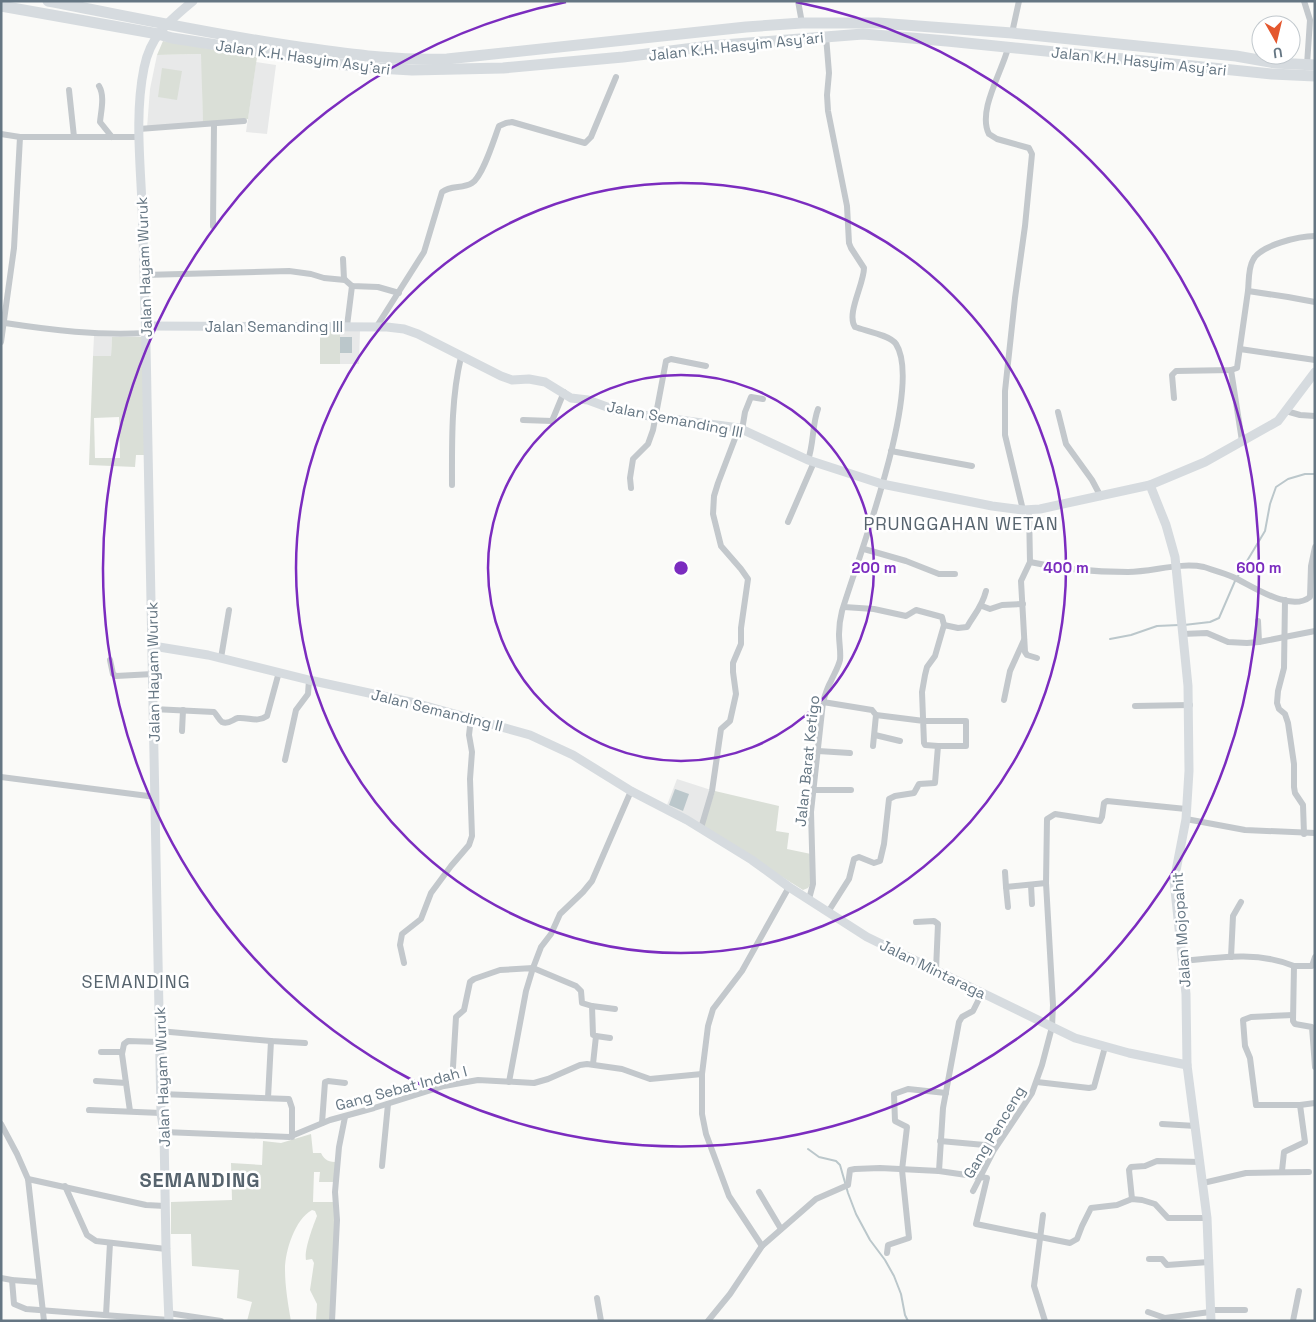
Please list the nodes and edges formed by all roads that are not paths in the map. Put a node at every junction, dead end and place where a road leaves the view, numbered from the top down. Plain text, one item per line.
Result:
1 (48, 1) edge
2 (193, 1) edge
3 (798, 1) edge
4 (1019, 1) edge
5 (1304, 1) edge
6 (1, 6) edge
7 (802, 23) junction
8 (163, 28) junction
9 (733, 28) junction
10 (974, 30) junction
11 (1012, 33) junction
12 (826, 36) junction
13 (798, 38) junction
14 (1074, 39) junction
15 (634, 40) junction
16 (710, 46) junction
17 (1008, 48) junction
18 (1050, 52) junction
19 (1137, 60) junction
20 (1311, 65) edge
21 (1315, 76) edge
22 (616, 78) dead end
23 (99, 86) dead end
24 (69, 90) dead end
25 (244, 121) dead end
26 (214, 124) junction
27 (139, 133) junction
28 (1, 134) edge
29 (20, 137) junction
30 (74, 137) junction
31 (112, 137) junction
32 (213, 226) dead end
33 (1315, 236) edge
34 (343, 259) dead end
35 (144, 274) junction
36 (345, 280) junction
37 (352, 286) junction
38 (1248, 291) junction
39 (399, 293) junction
40 (1315, 302) edge
41 (4, 304) edge
42 (5, 323) junction
43 (347, 326) junction
44 (377, 326) junction
45 (146, 329) junction
46 (1, 342) edge
47 (1240, 349) junction
48 (461, 357) junction
49 (1315, 360) edge
50 (706, 366) dead end
51 (1231, 370) junction
52 (1315, 372) edge
53 (564, 392) junction
54 (1174, 398) dead end
55 (763, 399) dead end
56 (818, 409) dead end
57 (1286, 411) junction
58 (1058, 412) dead end
59 (1315, 416) edge
60 (654, 417) junction
61 (523, 420) dead end
62 (740, 429) junction
63 (1242, 441) junction
64 (891, 451) junction
65 (812, 461) junction
66 (972, 466) dead end
67 (882, 484) junction
68 (452, 485) dead end
69 (1150, 485) junction
70 (631, 488) dead end
71 (1101, 497) junction
72 (1026, 510) junction
73 (788, 522) dead end
74 (1315, 547) edge
75 (864, 549) junction
76 (1030, 562) junction
77 (1176, 567) junction
78 (954, 574) dead end
79 (1312, 581) edge
80 (986, 591) dead end
81 (1285, 600) junction
82 (1023, 604) junction
83 (982, 606) junction
84 (844, 607) junction
85 (228, 610) dead end
86 (1258, 621) dead end
87 (944, 625) junction
88 (1315, 631) edge
89 (1182, 634) junction
90 (1285, 637) junction
91 (1024, 639) junction
92 (1259, 642) junction
93 (153, 646) junction
94 (221, 658) junction
95 (1037, 658) dead end
96 (110, 660) dead end
97 (279, 672) junction
98 (153, 674) junction
99 (309, 680) junction
100 (1004, 700) dead end
101 (823, 702) junction
102 (1190, 705) junction
103 (1135, 706) dead end
104 (154, 709) junction
105 (183, 710) junction
106 (876, 715) junction
107 (471, 718) junction
108 (924, 721) junction
109 (182, 731) dead end
110 (875, 735) junction
111 (900, 741) dead end
112 (873, 746) dead end
113 (938, 746) junction
114 (818, 751) junction
115 (850, 753) dead end
116 (286, 760) dead end
117 (1, 777) edge
118 (814, 790) junction
119 (850, 790) dead end
120 (632, 791) junction
121 (156, 797) junction
122 (1186, 809) junction
123 (1186, 819) junction
124 (701, 828) junction
125 (1315, 833) edge
126 (1304, 834) junction
127 (1005, 872) dead end
128 (1046, 883) junction
129 (1031, 885) junction
130 (789, 887) junction
131 (1006, 887) junction
132 (809, 899) junction
133 (1241, 902) dead end
134 (1032, 904) dead end
135 (1008, 907) dead end
136 (828, 912) junction
137 (916, 922) dead end
138 (1231, 957) junction
139 (1315, 957) edge
140 (1183, 961) junction
141 (404, 963) dead end
142 (1294, 966) junction
143 (1314, 966) edge
144 (533, 968) junction
145 (936, 970) junction
146 (982, 993) junction
147 (592, 1006) junction
148 (615, 1009) dead end
149 (1293, 1015) junction
150 (1052, 1027) junction
151 (159, 1031) junction
152 (596, 1036) junction
153 (610, 1038) dead end
154 (271, 1041) junction
155 (159, 1042) junction
156 (305, 1043) dead end
157 (1105, 1047) junction
158 (101, 1052) dead end
159 (122, 1052) junction
160 (593, 1064) junction
161 (1188, 1064) junction
162 (1315, 1067) edge
163 (702, 1074) junction
164 (96, 1082) dead end
165 (509, 1082) junction
166 (1037, 1082) junction
167 (126, 1083) junction
168 (345, 1083) dead end
169 (452, 1084) junction
170 (946, 1093) junction
171 (161, 1094) junction
172 (268, 1098) junction
173 (1315, 1103) edge
174 (388, 1104) junction
175 (1300, 1105) junction
176 (89, 1110) dead end
177 (130, 1111) junction
178 (161, 1114) junction
179 (345, 1117) junction
180 (322, 1123) junction
181 (1, 1124) edge
182 (1162, 1124) dead end
183 (1196, 1126) junction
184 (164, 1132) junction
185 (292, 1136) junction
186 (940, 1141) junction
187 (996, 1146) junction
188 (1201, 1162) junction
189 (382, 1166) dead end
190 (902, 1170) junction
191 (939, 1171) junction
192 (1282, 1171) junction
193 (1310, 1172) dead end
194 (28, 1179) junction
195 (1203, 1183) junction
196 (65, 1186) junction
197 (973, 1191) dead end
198 (759, 1192) dead end
199 (1132, 1199) junction
200 (165, 1206) junction
201 (1043, 1216) dead end
202 (1207, 1218) junction
203 (781, 1229) junction
204 (1040, 1237) junction
205 (110, 1243) junction
206 (762, 1246) junction
207 (166, 1249) junction
208 (887, 1253) dead end
209 (1149, 1259) dead end
210 (1209, 1262) junction
211 (1, 1278) edge
212 (12, 1280) junction
213 (38, 1282) junction
214 (1299, 1291) dead end
215 (597, 1298) dead end
216 (42, 1310) junction
217 (1245, 1310) dead end
218 (1148, 1312) dead end
219 (1210, 1314) edge
220 (106, 1315) junction
221 (169, 1318) edge
222 (44, 1321) edge
223 (222, 1321) edge
224 (332, 1321) edge
225 (602, 1321) edge
226 (708, 1321) edge
227 (1045, 1321) edge
228 (1293, 1321) edge

1 - 8 highway
2 - 8 street
3 - 7 street
4 - 11 street
5 - 20 street
6 - 8 highway
7 - 9 highway, Jalan K.H. Hasyim Asy'ari
7 - 10 highway, Jalan K.H. Hasyim Asy'ari
8 - 15 highway, Jalan K.H. Hasyim Asy'ari
8 - 16 highway, Jalan K.H. Hasyim Asy'ari
8 - 27 street, Jalan Hayam Wuruk
9 - 13 highway
9 - 15 highway, Jalan K.H. Hasyim Asy'ari
10 - 11 highway, Jalan K.H. Hasyim Asy'ari
10 - 18 highway
11 - 14 highway, Jalan K.H. Hasyim Asy'ari
12 - 13 highway, Jalan K.H. Hasyim Asy'ari
12 - 17 highway, Jalan K.H. Hasyim Asy'ari
12 - 64 street, Jalan Barat Ketigo
13 - 16 highway, Jalan K.H. Hasyim Asy'ari
14 - 19 highway
14 - 20 highway, Jalan K.H. Hasyim Asy'ari
15 - 16 highway
17 - 18 highway, Jalan K.H. Hasyim Asy'ari
17 - 72 street
18 - 19 highway, Jalan K.H. Hasyim Asy'ari
19 - 21 highway, Jalan K.H. Hasyim Asy'ari
22 - 39 street
23 - 31 street
24 - 30 street
25 - 26 street
26 - 27 street
26 - 32 street
27 - 31 street
27 - 35 street, Jalan Hayam Wuruk
28 - 29 street
29 - 30 street
29 - 41 street
30 - 31 street
33 - 38 street
34 - 36 street
35 - 36 street
35 - 45 street, Jalan Hayam Wuruk
36 - 37 street
37 - 39 street
37 - 43 street
38 - 40 street
38 - 47 street
39 - 44 street
41 - 42 street
42 - 45 street
42 - 46 street
43 - 44 street, Jalan Semanding III
43 - 45 street, Jalan Semanding III
44 - 48 street, Jalan Semanding III
45 - 93 street, Jalan Hayam Wuruk
47 - 49 street
47 - 51 street
48 - 53 street, Jalan Semanding III
48 - 68 street
50 - 60 street
51 - 54 street
51 - 63 street
52 - 57 street, Jalan Semanding III
53 - 60 street, Jalan Semanding III
53 - 61 street
55 - 62 street
56 - 65 street
57 - 59 street
57 - 63 street, Jalan Semanding III
58 - 71 street
60 - 62 street, Jalan Semanding III
60 - 70 street
62 - 65 street, Jalan Semanding III
62 - 124 street
63 - 69 street, Jalan Semanding III
64 - 66 street
64 - 67 street, Jalan Barat Ketigo
65 - 67 street, Jalan Semanding III
65 - 73 street
67 - 72 street, Jalan Semanding III
67 - 75 street, Jalan Barat Ketigo
69 - 71 street, Jalan Semanding III
69 - 77 street, Jalan Mojopahit
71 - 72 street, Jalan Semanding III
72 - 76 street
74 - 79 street
75 - 78 street
75 - 84 street, Jalan Barat Ketigo
76 - 77 street
76 - 82 street
77 - 81 street
77 - 89 street, Jalan Mojopahit
79 - 81 street
80 - 83 street
81 - 90 street
82 - 83 street
82 - 91 street
83 - 87 street
84 - 87 street
84 - 101 street, Jalan Barat Ketigo
85 - 94 street
86 - 92 street
87 - 108 street
88 - 90 street
89 - 92 street
89 - 102 street, Jalan Mojopahit
90 - 92 street
90 - 126 street
91 - 95 street
91 - 100 street
93 - 94 street, Jalan Semanding II
93 - 98 street, Jalan Hayam Wuruk
94 - 97 street, Jalan Semanding II
96 - 98 street
97 - 99 street, Jalan Semanding II
97 - 105 street
98 - 104 street, Jalan Hayam Wuruk
99 - 107 street, Jalan Semanding II
99 - 116 street
101 - 106 street
101 - 114 street, Jalan Barat Ketigo
102 - 103 street
102 - 122 street, Jalan Mojopahit
104 - 105 street
104 - 121 street, Jalan Hayam Wuruk
105 - 109 street
106 - 108 street
106 - 110 street
107 - 120 street, Jalan Semanding II
107 - 141 street
108 - 113 street
108 - 113 street
110 - 111 street
110 - 112 street
113 - 136 street
114 - 115 street
114 - 118 street, Jalan Barat Ketigo
117 - 121 street
118 - 119 street
118 - 132 street, Jalan Barat Ketigo
120 - 124 street, Jalan Semanding II
120 - 144 street
121 - 151 street, Jalan Hayam Wuruk
122 - 123 street, Jalan Mojopahit
122 - 128 street, Gang Penceng
123 - 126 street
123 - 140 street, Jalan Mojopahit
124 - 130 street, Jalan Mintaraga
125 - 126 street
127 - 131 street
128 - 129 street
128 - 150 street, Gang Penceng
129 - 131 street
129 - 134 street
130 - 132 street, Jalan Mintaraga
130 - 163 street
131 - 135 street
132 - 136 street, Jalan Mintaraga
133 - 138 street
136 - 145 street, Jalan Mintaraga
137 - 145 street
138 - 140 street
138 - 142 street
139 - 143 street
140 - 161 street, Jalan Mojopahit
142 - 143 street
142 - 149 street
144 - 147 street
144 - 165 street
144 - 169 street
145 - 146 street, Jalan Mintaraga
146 - 150 street, Jalan Mintaraga
146 - 170 street
147 - 148 street
147 - 152 street
149 - 162 street
149 - 175 street
150 - 157 street, Jalan Mintaraga
150 - 166 street, Gang Penceng
151 - 154 street
151 - 155 street, Jalan Hayam Wuruk
152 - 153 street
152 - 160 street
154 - 156 street
154 - 172 street
155 - 159 street
155 - 171 street, Jalan Hayam Wuruk
157 - 161 street, Jalan Mintaraga
157 - 166 street
158 - 159 street
159 - 167 street
160 - 163 street, Gang Sebat Indah I
160 - 165 street, Gang Sebat Indah I
161 - 183 street, Jalan Mojopahit
163 - 206 street
164 - 167 street
165 - 169 street, Gang Sebat Indah I
166 - 187 street, Gang Penceng
167 - 177 street
168 - 180 street
169 - 174 street, Gang Sebat Indah I
170 - 186 street
170 - 190 street
171 - 172 street
171 - 178 street, Jalan Hayam Wuruk
172 - 185 street
173 - 175 street
174 - 179 street, Gang Sebat Indah I
174 - 189 street
175 - 192 street
176 - 177 street
177 - 178 street
178 - 184 street, Jalan Hayam Wuruk
179 - 180 street, Gang Sebat Indah I
179 - 224 street
180 - 185 street, Gang Sebat Indah I
181 - 194 street
182 - 183 street
183 - 188 street, Jalan Mojopahit
184 - 185 street, Gang Sebat Indah I
184 - 200 street, Jalan Hayam Wuruk
186 - 187 street
186 - 191 street
187 - 197 street, Gang Penceng
188 - 195 street, Jalan Mojopahit
188 - 199 street
190 - 191 street
190 - 203 street
190 - 208 street
191 - 204 street
192 - 193 street
192 - 195 street
194 - 196 street
194 - 213 street
195 - 202 street, Jalan Mojopahit
196 - 200 street
196 - 205 street
198 - 203 street
199 - 202 street
199 - 204 street
200 - 207 street, Jalan Hayam Wuruk
201 - 204 street
202 - 210 street, Jalan Mojopahit
203 - 206 street
204 - 227 street
205 - 207 street
205 - 220 street
206 - 226 street
207 - 221 street, Jalan Hayam Wuruk
209 - 210 street
210 - 219 street, Jalan Mojopahit
211 - 212 street
212 - 213 street
212 - 216 street
213 - 216 street
214 - 228 street
215 - 225 street
216 - 220 street
216 - 222 street
217 - 219 street
218 - 219 street
220 - 221 street
221 - 223 street

